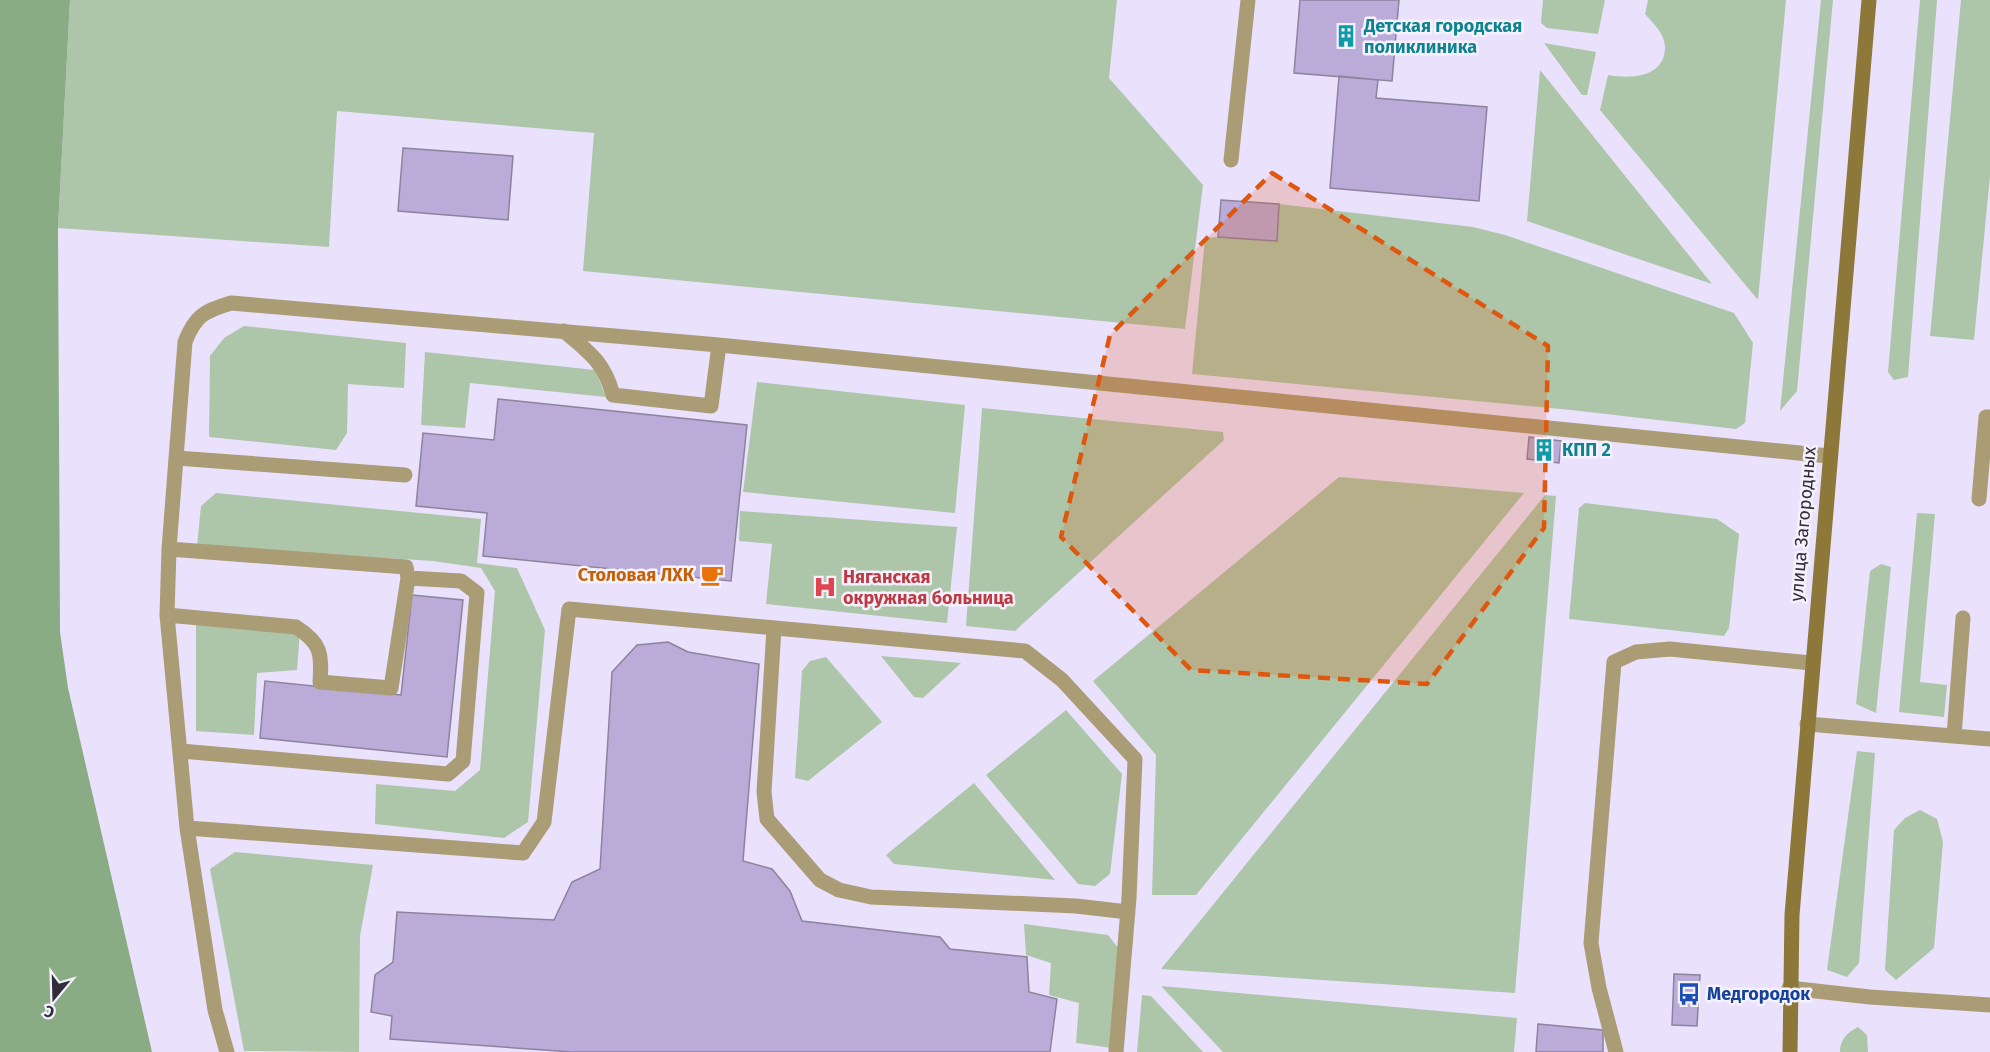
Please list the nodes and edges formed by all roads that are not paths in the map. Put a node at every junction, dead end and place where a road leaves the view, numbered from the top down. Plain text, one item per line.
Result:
1 (1248, 0) edge
2 (1869, 0) edge
3 (1231, 160) dead end
4 (564, 331) junction
5 (719, 345) junction
6 (1990, 417) edge
7 (1829, 456) junction
8 (177, 458) junction
9 (405, 475) dead end
10 (1979, 499) dead end
11 (169, 549) junction
12 (408, 578) junction
13 (167, 615) junction
14 (1964, 618) dead end
15 (774, 628) junction
16 (1811, 663) junction
17 (1807, 723) junction
18 (1954, 736) junction
19 (1990, 739) edge
20 (181, 751) junction
21 (187, 828) junction
22 (1128, 912) junction
23 (1789, 988) junction
24 (1990, 1005) edge
25 (228, 1052) edge
26 (1116, 1052) edge
27 (1616, 1052) edge
28 (1790, 1052) edge

1 - 3 lane
2 - 7 main road, улица Загородных
4 - 5 lane
4 - 5 lane
4 - 8 lane
5 - 7 lane
6 - 10 lane
7 - 16 main road, улица Загородных
8 - 9 lane
8 - 11 lane
11 - 12 lane
11 - 13 lane
12 - 13 lane
12 - 20 lane
13 - 20 lane
14 - 18 lane
15 - 21 lane
15 - 22 lane
15 - 22 lane
16 - 17 main road, улица Загородных
16 - 27 lane
17 - 18 lane
17 - 23 main road, улица Загородных
18 - 19 lane
20 - 21 lane
21 - 25 lane
22 - 26 lane
23 - 24 lane
23 - 28 main road, улица Загородных

